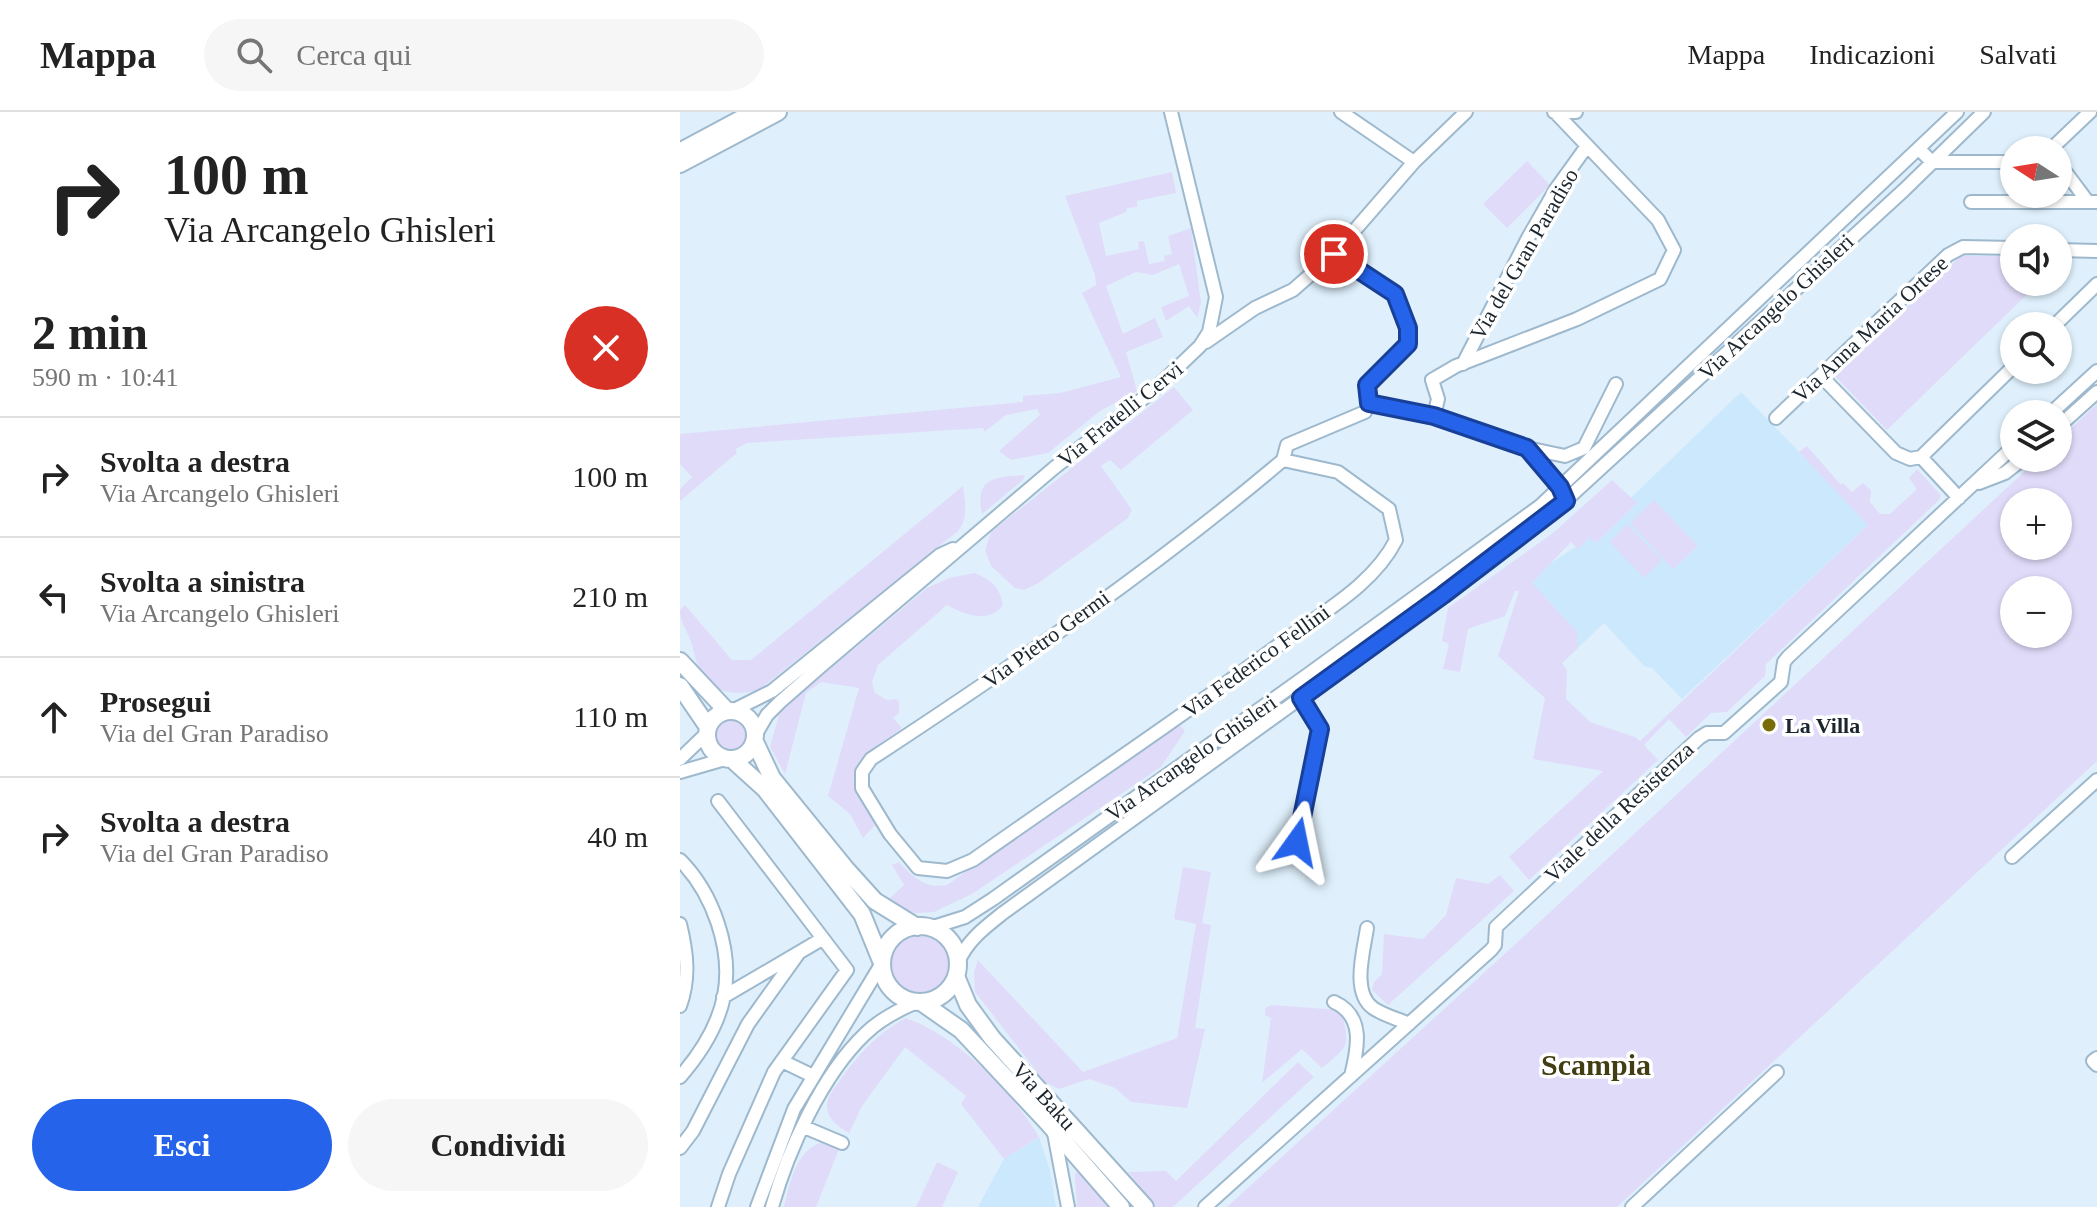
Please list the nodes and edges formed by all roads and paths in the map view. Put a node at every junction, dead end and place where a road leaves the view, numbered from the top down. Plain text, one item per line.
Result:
1 (754, 112) edge
2 (778, 112) edge
3 (1171, 112) edge
4 (1341, 112) edge
5 (1466, 112) edge
6 (1555, 112) edge
7 (1576, 112) edge
8 (1957, 112) edge
9 (1984, 112) edge
10 (2090, 112) edge
11 (2065, 136) edge
12 (1587, 146) junction
13 (1919, 149) junction
14 (680, 151) edge
15 (1414, 162) junction
16 (1932, 162) junction
17 (2000, 162) edge
18 (680, 164) edge
19 (2072, 178) edge
20 (1971, 202) dead end
21 (2092, 202) edge
22 (2000, 248) edge
23 (2072, 250) edge
24 (2097, 251) edge
25 (1334, 254) junction
26 (2097, 284) edge
27 (2068, 312) edge
28 (1200, 346) junction
29 (1463, 364) junction
30 (2097, 371) edge
31 (1821, 376) junction
32 (2000, 380) edge
33 (1616, 384) dead end
34 (2097, 392) edge
35 (2065, 400) edge
36 (1369, 403) junction
37 (2072, 414) edge
38 (1434, 416) junction
39 (1776, 418) dead end
40 (1527, 448) junction
41 (1921, 457) junction
42 (2000, 458) edge
43 (1283, 460) junction
44 (2006, 472) edge
45 (1976, 484) junction
46 (1560, 487) junction
47 (1959, 498) junction
48 (1566, 501) junction
49 (963, 543) junction
50 (680, 661) edge
51 (680, 686) edge
52 (1301, 698) junction
53 (730, 711) junction
54 (707, 731) junction
55 (755, 738) junction
56 (680, 759) edge
57 (729, 760) junction
58 (680, 772) edge
59 (2097, 780) edge
60 (718, 801) dead end
61 (890, 834) joint
62 (1297, 842) dead end
63 (2012, 857) dead end
64 (680, 860) edge
65 (680, 924) edge
66 (924, 927) junction
67 (1367, 928) dead end
68 (822, 939) junction
69 (798, 954) junction
70 (882, 963) junction
71 (957, 969) junction
72 (723, 997) junction
73 (919, 1002) junction
74 (1334, 1002) dead end
75 (680, 1006) edge
76 (1409, 1024) junction
77 (782, 1061) junction
78 (1777, 1072) dead end
79 (813, 1076) junction
80 (1351, 1076) junction
81 (680, 1077) edge
82 (804, 1127) junction
83 (1054, 1130) junction
84 (842, 1143) dead end
85 (680, 1148) edge
86 (718, 1207) edge
87 (757, 1207) edge
88 (772, 1207) edge
89 (1068, 1207) edge
90 (1121, 1207) edge
91 (1145, 1207) edge
92 (1205, 1207) edge
93 (1632, 1207) edge

1 - 14 main road
2 - 18 main road
3 - 28 street, Via Fratelli Cervi
4 - 15 street
5 - 15 street
6 - 7 street, Via del Gran Paradiso
6 - 12 street, Via del Gran Paradiso
8 - 13 street, Via Arcangelo Ghisleri
9 - 16 street, Via Arcangelo Ghisleri
10 - 11 street
12 - 29 street, Via del Gran Paradiso
12 - 29 street, Via del Gran Paradiso
13 - 16 street
13 - 46 street, Via Arcangelo Ghisleri
15 - 25 street
16 - 17 street
16 - 48 street, Via Arcangelo Ghisleri
19 - 21 street
20 - 21 street
22 - 31 street, Via Anna Maria Ortese
23 - 24 street
25 - 28 street
25 - 36 street
26 - 27 street
28 - 49 street, Via Fratelli Cervi
29 - 38 street, Via del Gran Paradiso
30 - 35 street
31 - 39 street, Via Anna Maria Ortese
31 - 41 street
32 - 41 street
33 - 40 street
34 - 37 street
36 - 38 street
36 - 43 street
38 - 40 street
40 - 46 street
41 - 47 street
42 - 45 street, Viale della Resistenza
43 - 61 street, Via Pietro Germi
43 - 61 street, Via Federico Fellini
44 - 45 street, Viale della Resistenza
45 - 47 street, Viale della Resistenza
46 - 48 street
46 - 66 street, Via Arcangelo Ghisleri
47 - 76 street, Viale della Resistenza
48 - 52 street, Via Arcangelo Ghisleri
49 - 53 street, Via Fratelli Cervi
49 - 55 street, Via Fratelli Cervi
50 - 53 main road
51 - 54 main road
52 - 62 street, Via Arcangelo Ghisleri
52 - 71 street, Via Arcangelo Ghisleri
53 - 54 main road
53 - 55 main road
54 - 56 street
54 - 57 main road
55 - 57 main road
55 - 66 main road
57 - 58 street
57 - 70 main road
59 - 63 street
60 - 68 street
64 - 72 street
65 - 75 street
66 - 70 main road
66 - 71 main road
67 - 76 street
68 - 69 street
68 - 77 street
69 - 72 street
69 - 85 street
70 - 73 main road
70 - 79 street
71 - 73 main road
71 - 91 main road, Via Baku
72 - 81 street
73 - 82 street
73 - 83 main road, Via Baku
74 - 80 street
76 - 80 street, Viale della Resistenza
77 - 79 street
77 - 86 street
78 - 93 street
79 - 87 street
80 - 92 street, Viale della Resistenza
82 - 84 street
82 - 88 street
83 - 89 street, Via Baku
83 - 90 main road, Via Baku

